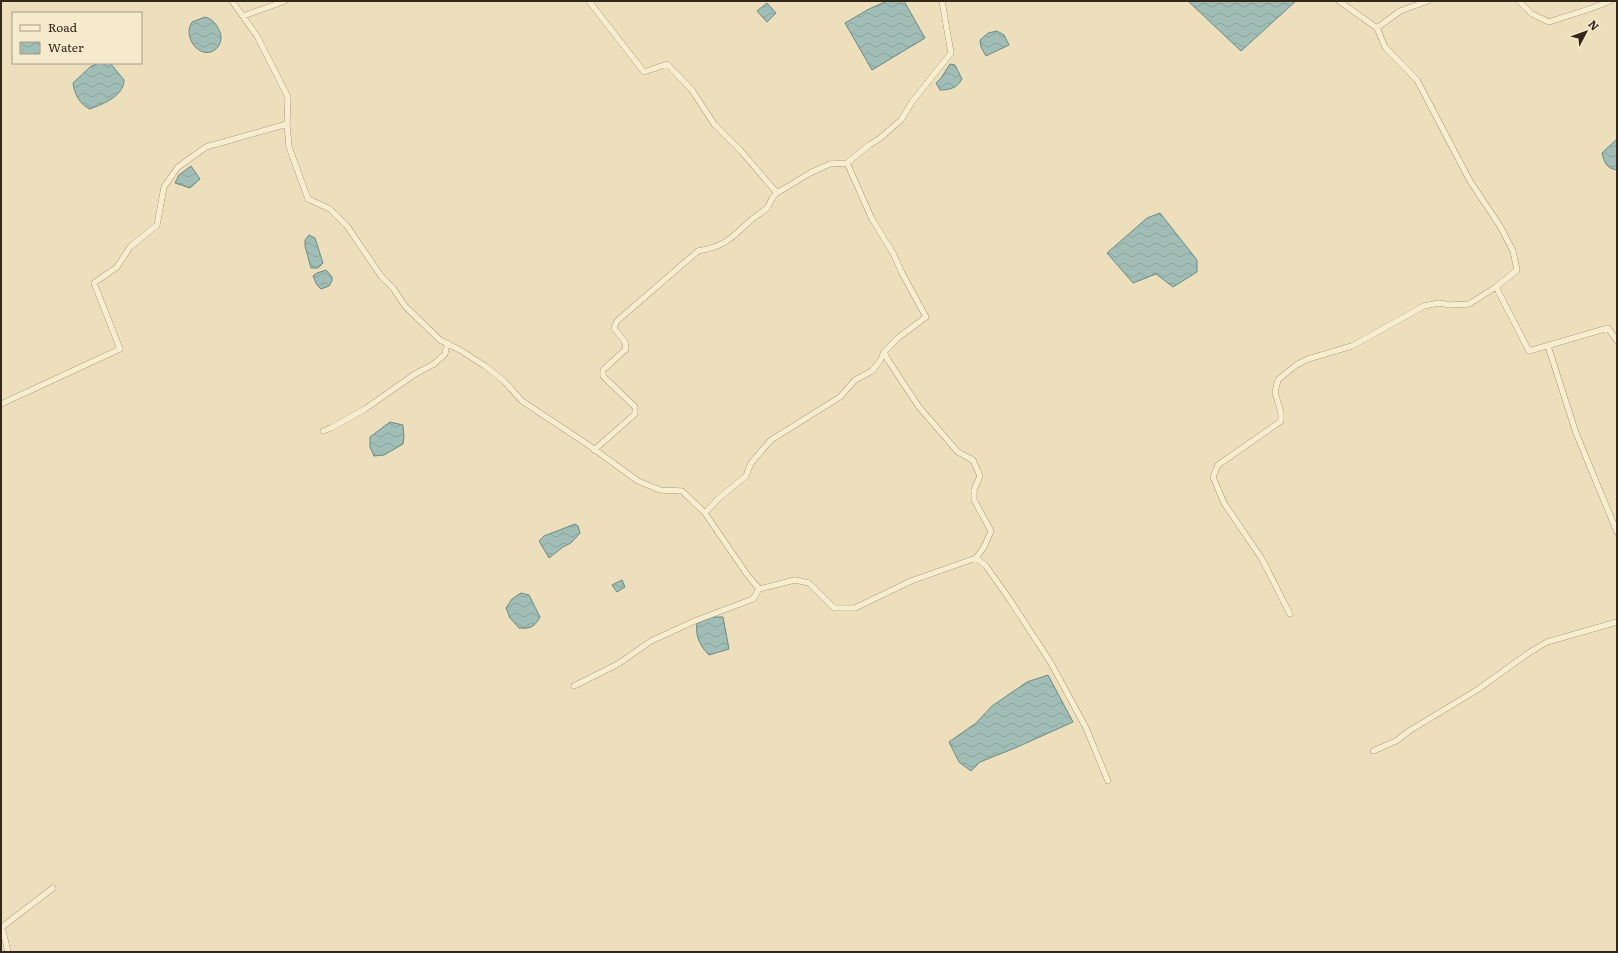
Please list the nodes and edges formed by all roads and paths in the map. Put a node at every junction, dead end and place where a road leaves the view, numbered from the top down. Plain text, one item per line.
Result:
1 (232, 1) edge
2 (285, 1) edge
3 (589, 1) edge
4 (942, 1) edge
5 (1339, 1) edge
6 (1428, 1) edge
7 (1519, 1) edge
8 (1610, 1) edge
9 (243, 16) junction
10 (1377, 28) junction
11 (287, 124) junction
12 (847, 163) junction
13 (777, 193) junction
14 (1496, 287) junction
15 (1617, 341) edge
16 (447, 343) junction
17 (1548, 346) junction
18 (884, 352) junction
19 (1, 404) edge
20 (323, 431) dead end
21 (594, 450) junction
22 (706, 513) junction
23 (1617, 532) edge
24 (976, 558) junction
25 (759, 589) junction
26 (1290, 614) dead end
27 (1617, 622) edge
28 (574, 686) dead end
29 (1373, 751) dead end
30 (1108, 781) dead end
31 (53, 888) dead end
32 (8, 952) edge

1 - 9 street
2 - 9 street
3 - 13 street
4 - 12 street
5 - 10 street
6 - 10 street
7 - 8 street
9 - 11 street
10 - 14 street
11 - 16 street
11 - 19 street
12 - 13 street
12 - 18 street
13 - 21 street
14 - 17 street
14 - 26 street
15 - 17 street
16 - 20 street
16 - 21 street
17 - 23 street
18 - 22 street
18 - 24 street
21 - 22 street
22 - 25 street
24 - 25 street
24 - 30 street
25 - 28 street
27 - 29 street
31 - 32 street

